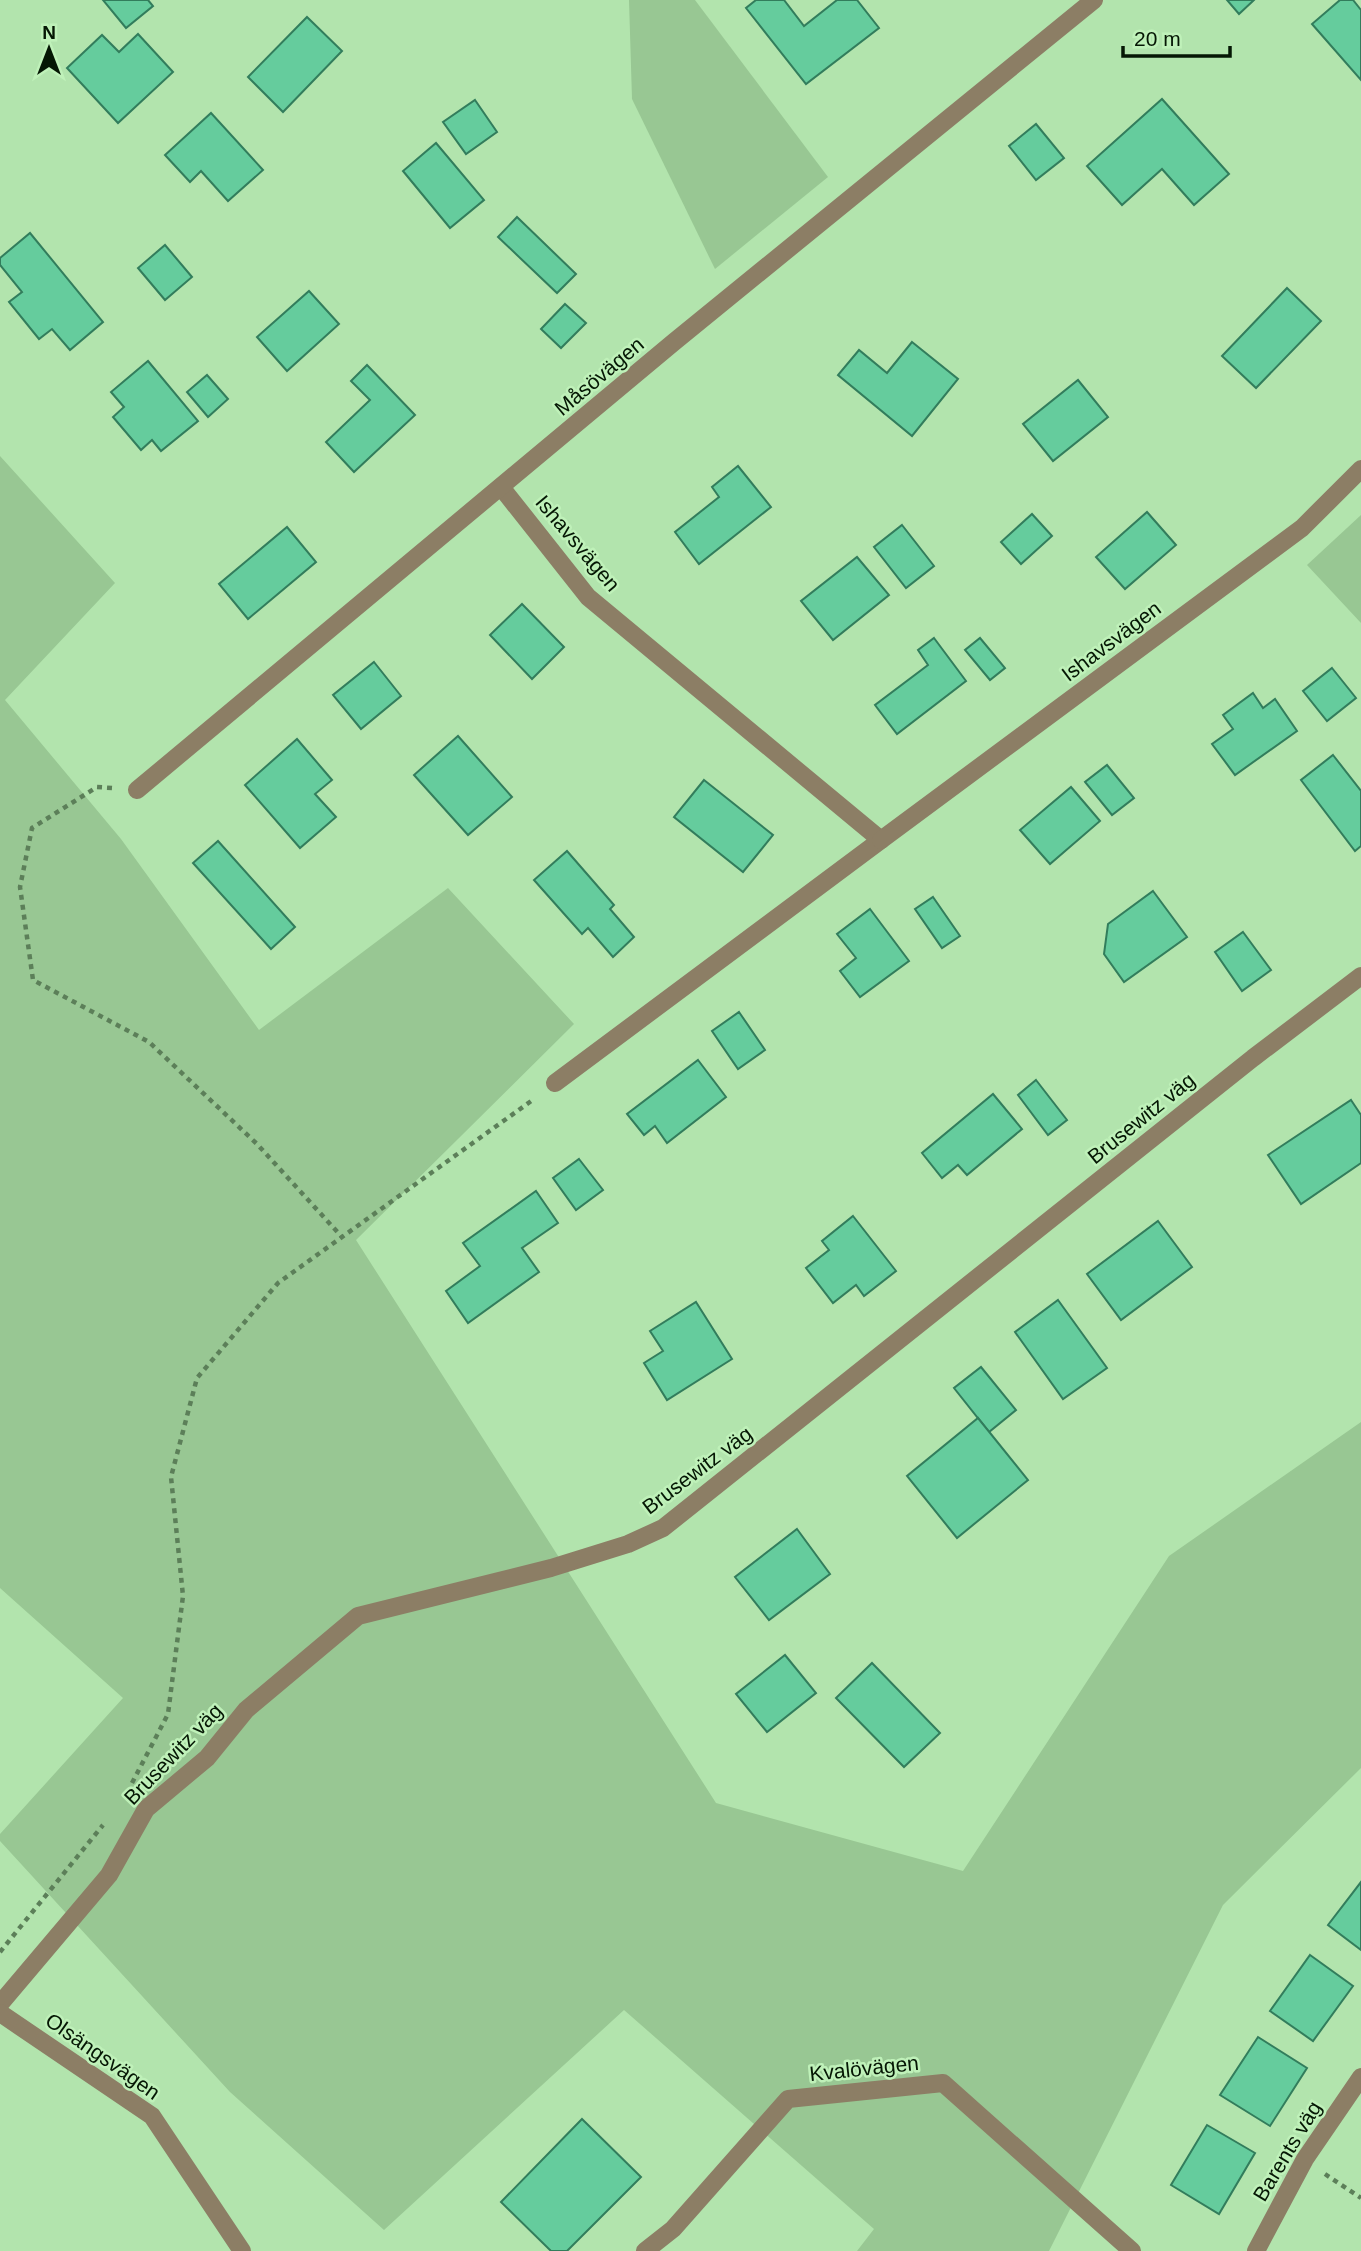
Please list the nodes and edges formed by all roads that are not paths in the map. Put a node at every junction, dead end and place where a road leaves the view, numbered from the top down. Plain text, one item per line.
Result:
1 (1094, 0) edge
2 (1361, 469) edge
3 (501, 487) junction
4 (137, 790) road end
5 (881, 840) junction
6 (1361, 975) edge
7 (555, 1083) road end
8 (0, 2004) edge
9 (0, 2013) edge
10 (1361, 2077) edge
11 (242, 2251) edge
12 (645, 2251) edge
13 (1132, 2251) edge
14 (1256, 2251) edge

1 - 3 street, Måsövägen
2 - 5 street, Ishavsvägen
3 - 4 street, Måsövägen
3 - 5 street, Ishavsvägen
5 - 7 street, Ishavsvägen
6 - 8 street, Brusewitz väg
9 - 11 street, Olsängsvägen
10 - 14 street, Barents väg
12 - 13 street, Kvalövägen

